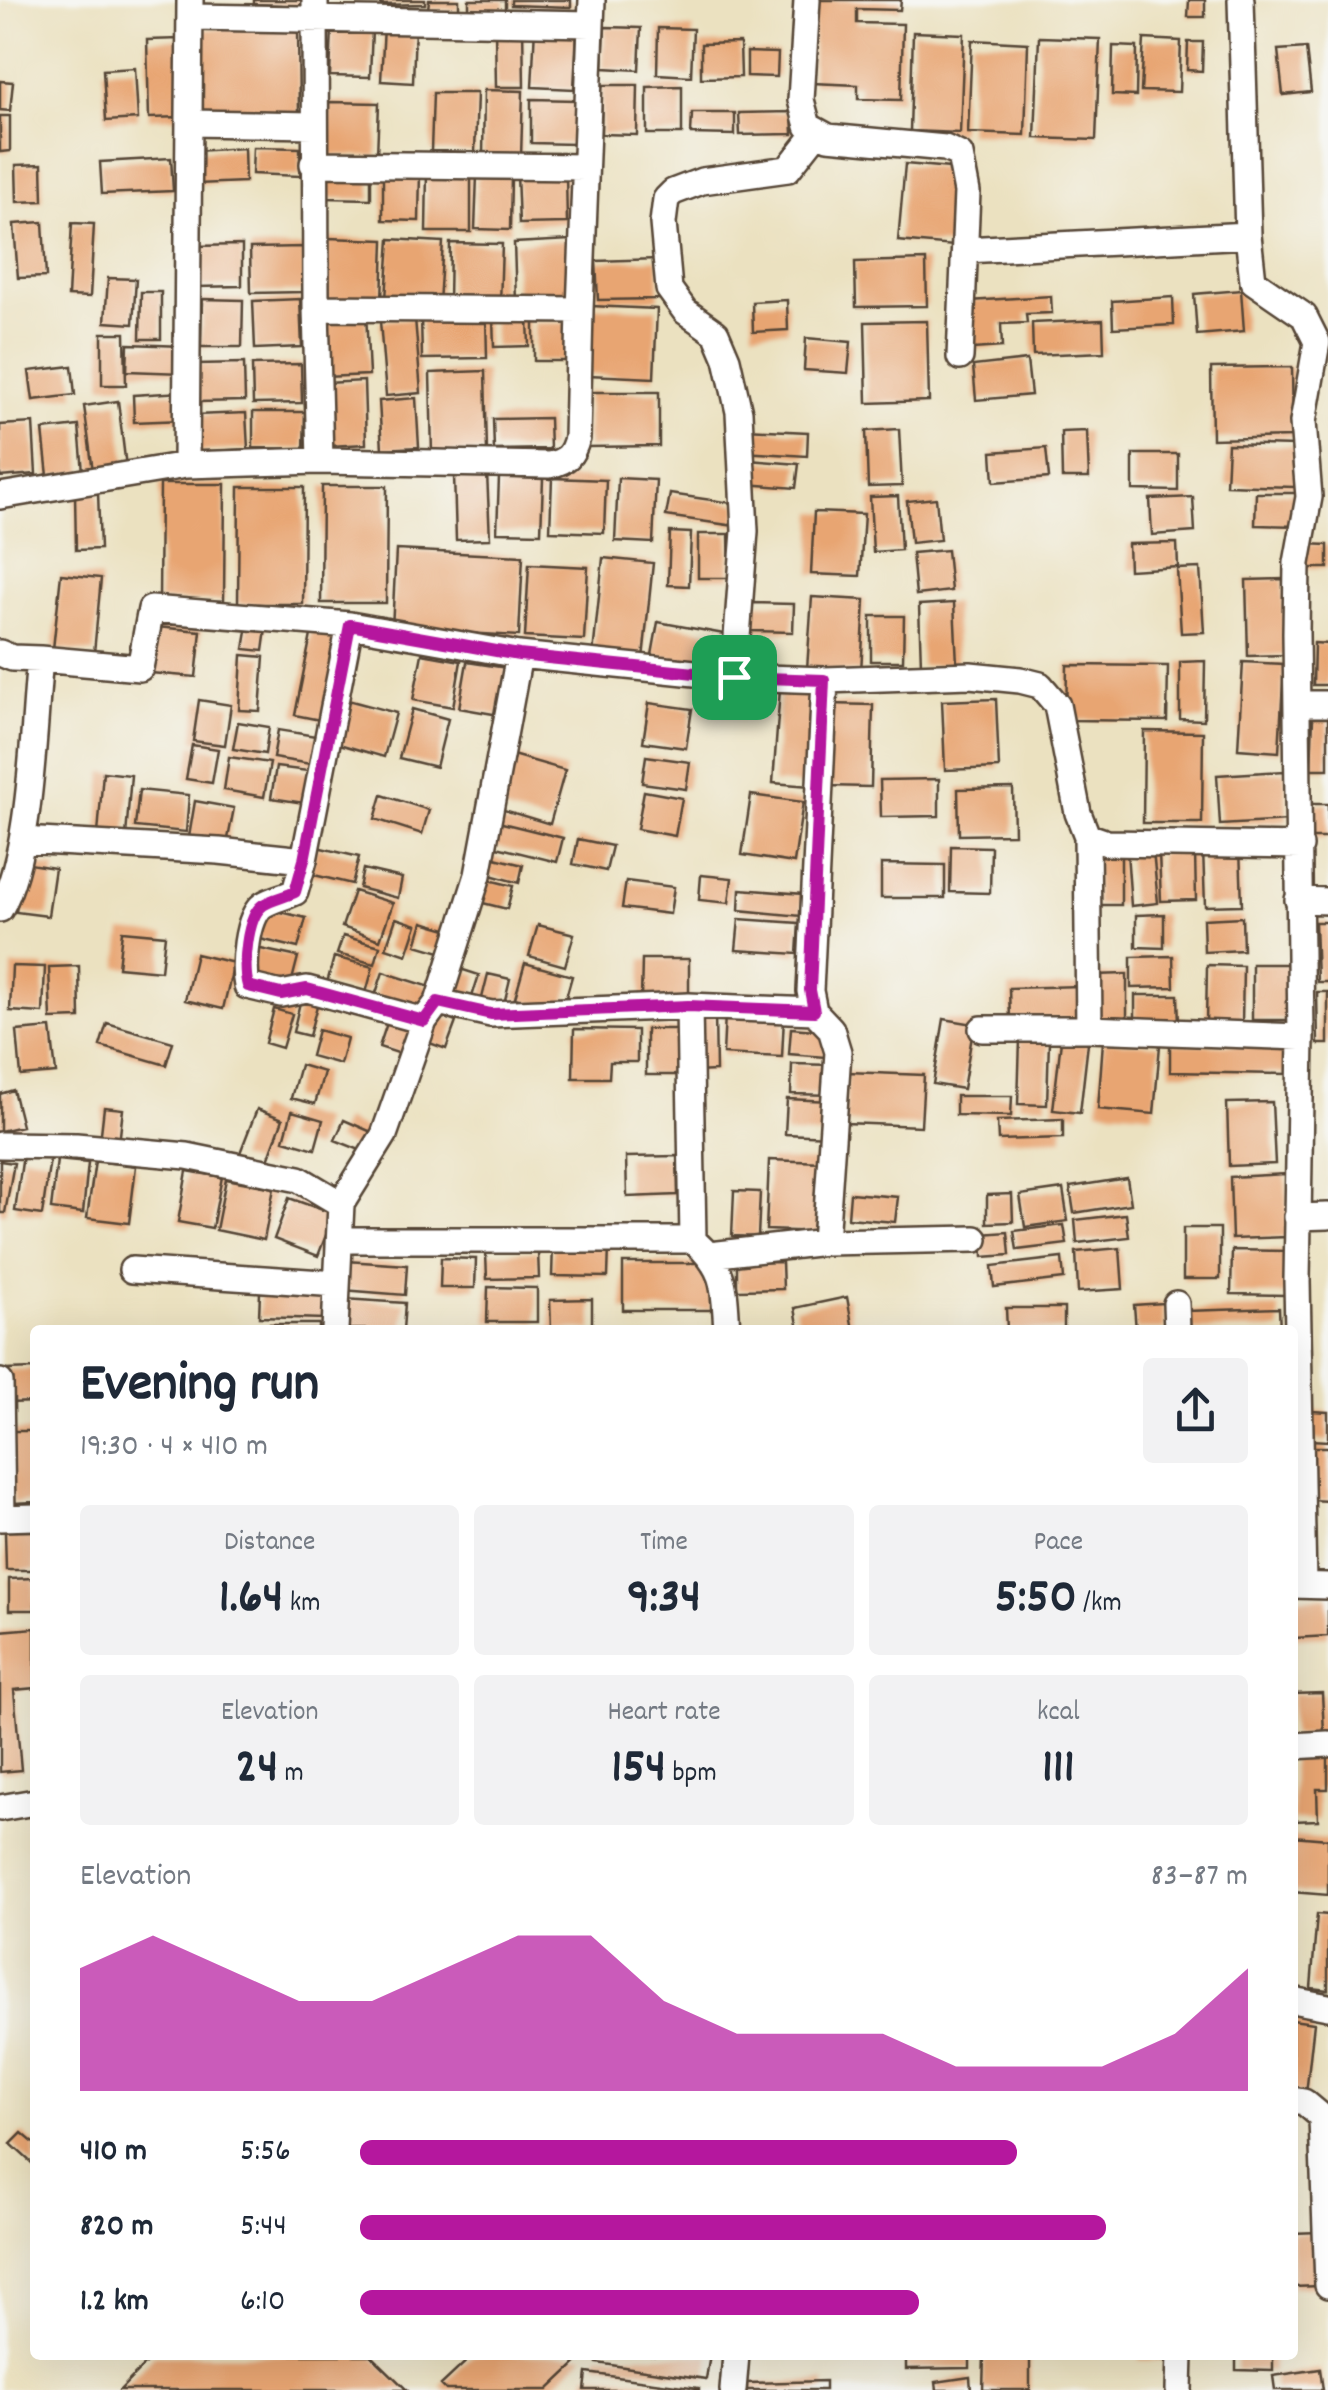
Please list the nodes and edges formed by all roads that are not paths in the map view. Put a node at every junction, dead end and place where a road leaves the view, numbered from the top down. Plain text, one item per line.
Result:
1 (807, 0) edge
2 (1241, 0) edge
3 (190, 9) edge
4 (315, 9) edge
5 (592, 12) edge
6 (189, 124) junction
7 (314, 126) junction
8 (818, 132) junction
9 (314, 164) junction
10 (585, 168) junction
11 (1248, 235) junction
12 (965, 250) junction
13 (316, 308) junction
14 (580, 310) junction
15 (960, 356) dead end
16 (320, 461) junction
17 (186, 464) junction
18 (0, 496) edge
19 (350, 625) junction
20 (0, 653) edge
21 (519, 655) junction
22 (40, 659) junction
23 (734, 677) junction
24 (824, 680) junction
25 (1297, 704) junction
26 (1328, 704) edge
27 (1087, 836) junction
28 (22, 840) junction
29 (1300, 846) junction
30 (304, 860) junction
31 (1298, 900) junction
32 (1328, 900) edge
33 (0, 908) edge
34 (688, 1006) junction
35 (431, 1011) junction
36 (814, 1011) junction
37 (982, 1029) dead end
38 (1088, 1029) junction
39 (1301, 1037) junction
40 (0, 1145) edge
41 (341, 1204) junction
42 (1298, 1216) junction
43 (1328, 1216) edge
44 (975, 1239) dead end
45 (341, 1240) junction
46 (826, 1242) junction
47 (702, 1248) junction
48 (132, 1270) dead end
49 (337, 1284) junction
50 (335, 1325) edge
51 (727, 1325) edge
52 (1296, 1325) edge
53 (0, 1382) edge
54 (1298, 1417) edge
55 (30, 1517) edge
56 (1, 1518) edge
57 (1308, 1585) edge
58 (1328, 1744) edge
59 (1298, 1746) edge
60 (30, 1803) edge
61 (0, 1808) edge
62 (1298, 2001) edge
63 (1328, 2007) edge
64 (1298, 2101) edge
65 (1325, 2120) edge
66 (1328, 2285) edge
67 (736, 2360) edge
68 (1180, 2360) edge
69 (733, 2390) edge
70 (1178, 2390) edge

1 - 8 street
2 - 11 street
3 - 4 street
3 - 6 street
4 - 5 street
4 - 7 street
5 - 10 street
6 - 7 street
6 - 17 street
7 - 9 street
8 - 12 street
8 - 23 street
9 - 10 street
9 - 13 street
10 - 14 street
11 - 12 street
11 - 25 street
12 - 15 street
13 - 14 street
13 - 16 street
14 - 16 street
16 - 17 street
17 - 18 street
19 - 21 street
19 - 22 street
19 - 30 street
20 - 22 street
21 - 23 street
21 - 35 street
22 - 28 street
23 - 24 street
24 - 27 street
24 - 36 street
25 - 26 street
25 - 29 street
27 - 29 street
27 - 38 street
28 - 30 street
28 - 33 street
29 - 31 street
30 - 35 street
31 - 32 street
31 - 39 street
34 - 35 street
34 - 36 street
34 - 47 street
35 - 41 street
36 - 46 street
37 - 38 street
38 - 39 street
39 - 42 street
40 - 41 street
41 - 45 street
42 - 43 street
42 - 52 street
44 - 46 street
45 - 47 street
45 - 49 street
46 - 47 street
47 - 51 street
48 - 49 street
49 - 50 street
53 - 56 street
54 - 57 street
55 - 56 street
58 - 59 street
60 - 61 street
62 - 63 street
64 - 65 street
65 - 66 street
67 - 69 street
68 - 70 street

